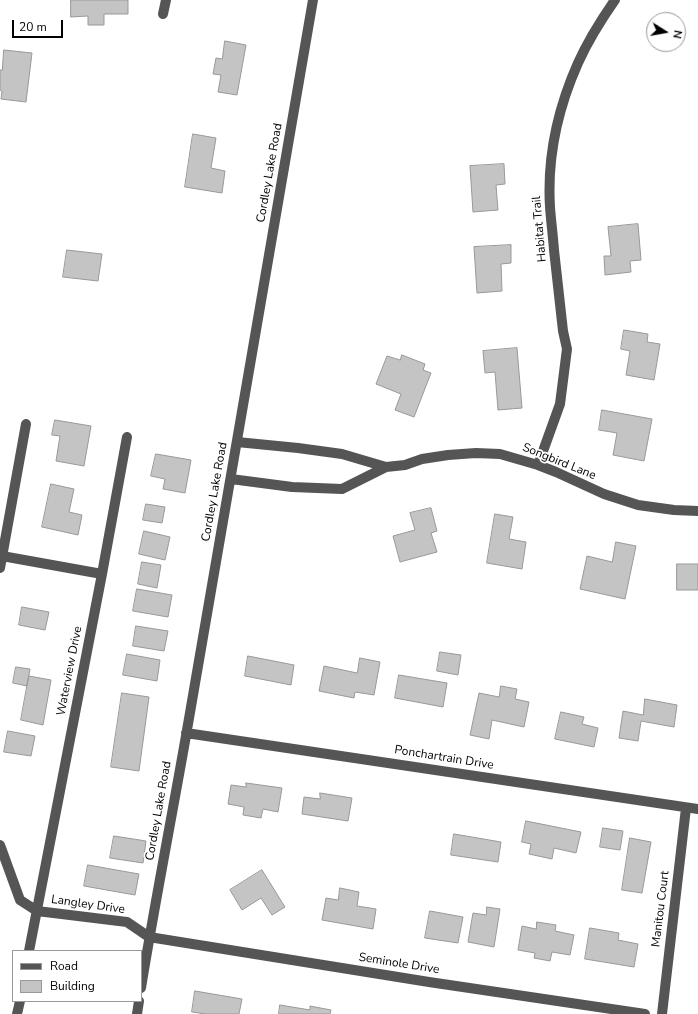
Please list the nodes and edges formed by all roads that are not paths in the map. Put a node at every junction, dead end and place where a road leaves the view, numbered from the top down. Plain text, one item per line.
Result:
1 (166, 0) edge
2 (313, 0) edge
3 (615, 0) edge
4 (163, 14) dead end
5 (26, 424) dead end
6 (127, 437) dead end
7 (237, 442) junction
8 (538, 465) junction
9 (386, 468) junction
10 (230, 479) junction
11 (698, 511) edge
12 (2, 556) junction
13 (0, 568) edge
14 (102, 574) junction
15 (186, 733) junction
16 (686, 808) junction
17 (698, 809) edge
18 (0, 845) edge
19 (37, 911) junction
20 (149, 937) junction
21 (29, 950) edge
22 (142, 982) edge
23 (20, 1002) edge
24 (139, 1002) edge
25 (17, 1014) edge
26 (137, 1014) edge
27 (645, 1014) edge
28 (662, 1014) edge

1 - 4 street
2 - 7 street, Cordley Lake Road
3 - 8 street, Habitat Trail
5 - 12 street
6 - 14 street, Waterview Drive
7 - 9 street, Songbird Lane
7 - 10 street, Cordley Lake Road
8 - 9 street, Songbird Lane
8 - 11 street, Songbird Lane
9 - 10 street, Songbird Lane
10 - 15 street, Cordley Lake Road
12 - 13 street
12 - 14 street
14 - 19 street, Waterview Drive
15 - 16 street, Ponchartrain Drive
15 - 20 street, Cordley Lake Road
16 - 17 street, Ponchartrain Drive
16 - 28 street, Manitou Court
18 - 19 street
19 - 20 street, Langley Drive
19 - 21 street, Langley Drive
20 - 22 street, Cordley Lake Road
20 - 27 street, Seminole Drive
23 - 25 street
24 - 26 street

